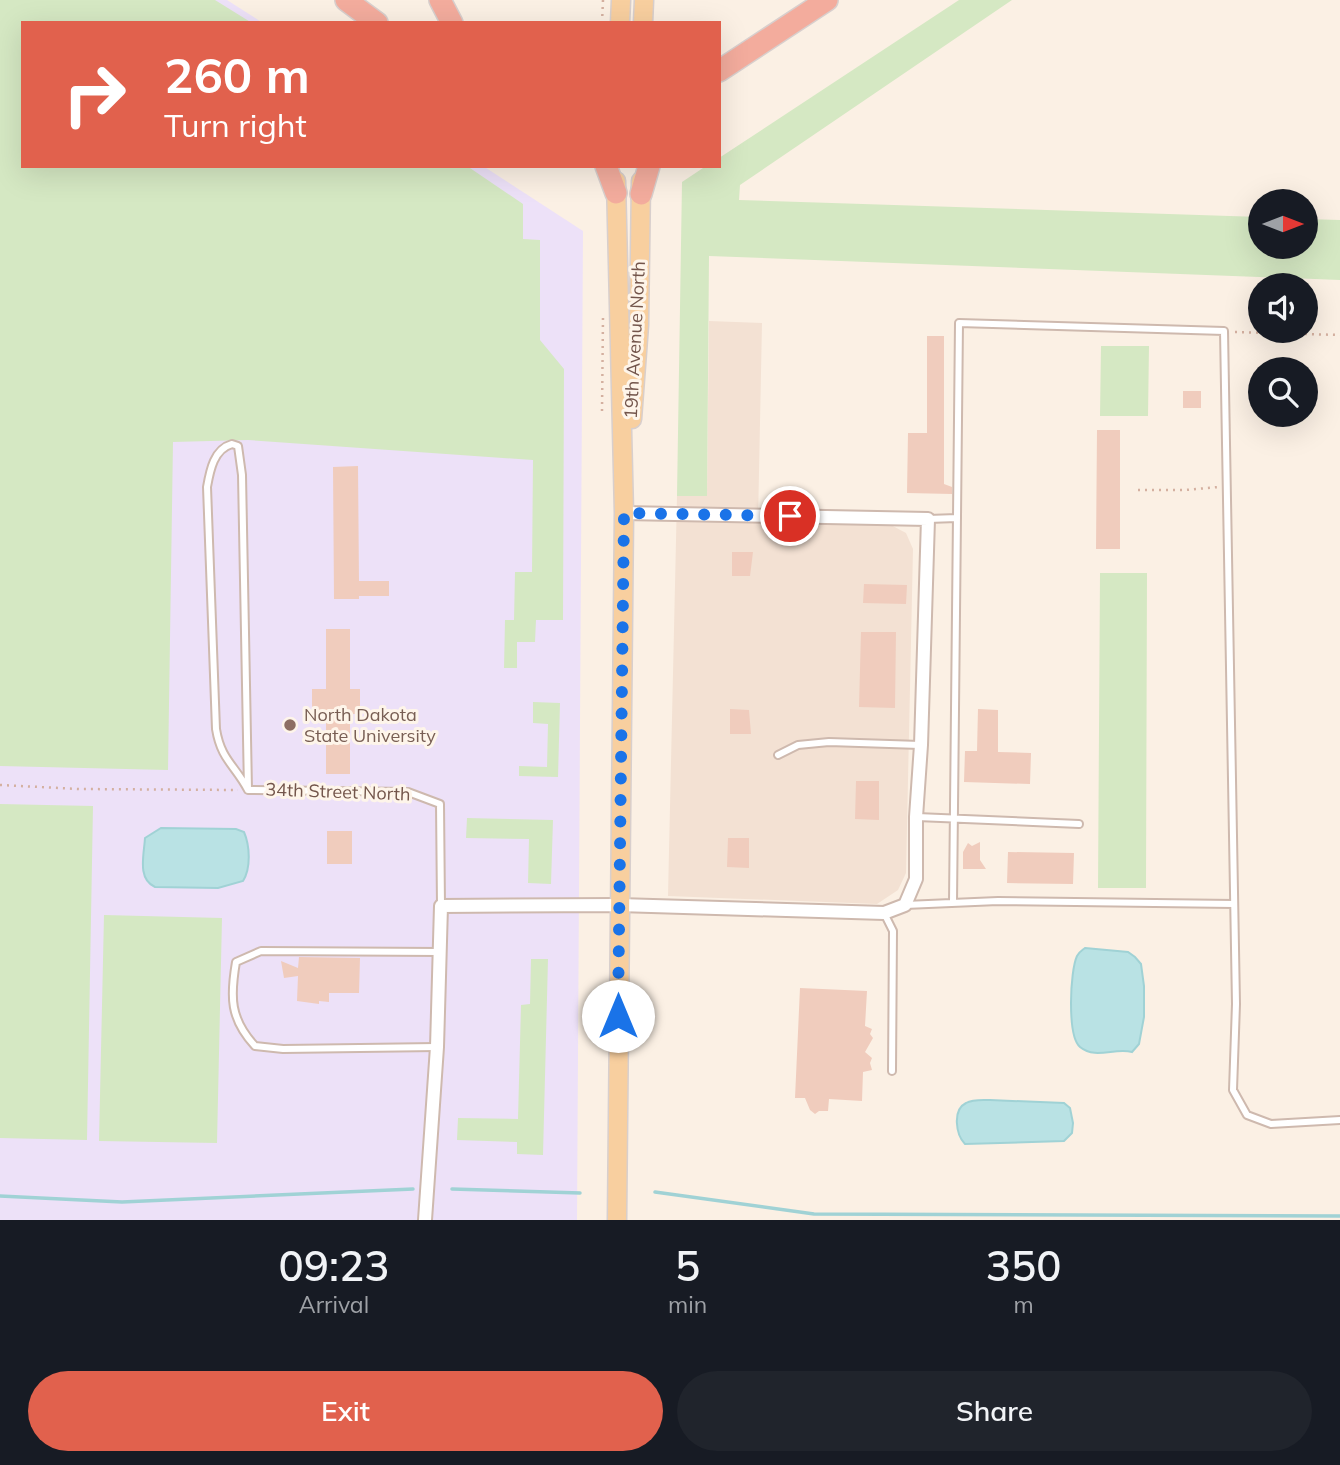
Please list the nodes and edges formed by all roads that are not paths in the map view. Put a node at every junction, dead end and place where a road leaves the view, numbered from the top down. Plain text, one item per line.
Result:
1 (346, 0) edge
2 (440, 0) edge
3 (621, 0) edge
4 (644, 0) edge
5 (827, 0) edge
6 (374, 21) edge
7 (451, 21) edge
8 (620, 21) edge
9 (643, 21) edge
10 (721, 70) edge
11 (607, 168) edge
12 (617, 168) edge
13 (641, 168) edge
14 (648, 168) edge
15 (616, 193) junction
16 (641, 194) junction
17 (624, 513) junction
18 (957, 518) junction
19 (928, 519) junction
20 (922, 745) junction
21 (778, 755) dead end
22 (248, 790) junction
23 (916, 817) junction
24 (953, 818) junction
25 (1079, 824) dead end
26 (953, 903) junction
27 (1234, 904) junction
28 (619, 905) junction
29 (905, 905) junction
30 (441, 906) junction
31 (884, 914) junction
32 (441, 952) junction
33 (437, 1047) junction
34 (892, 1071) dead end
35 (1340, 1119) edge
36 (425, 1220) edge
37 (617, 1220) edge

1 - 6 highway
2 - 7 highway
3 - 8 main road
4 - 9 main road
5 - 10 highway
11 - 15 highway
12 - 15 main road, 19th Avenue North
13 - 16 main road, 19th Avenue North
14 - 16 highway
15 - 17 main road, 19th Avenue North
16 - 17 main road, 19th Avenue North
17 - 19 street
17 - 28 main road, 19th Avenue North
18 - 19 lane
18 - 24 lane
18 - 27 lane
19 - 20 street
20 - 21 lane
20 - 23 street
22 - 22 lane
22 - 30 lane, 34th Street North
23 - 24 lane
23 - 29 street
24 - 25 lane
24 - 26 lane
26 - 27 lane
26 - 29 lane
27 - 35 lane
28 - 30 street
28 - 31 street
28 - 37 main road, 19th Avenue North
29 - 31 street
30 - 32 street
31 - 34 lane
32 - 33 street
32 - 33 lane
33 - 36 street

